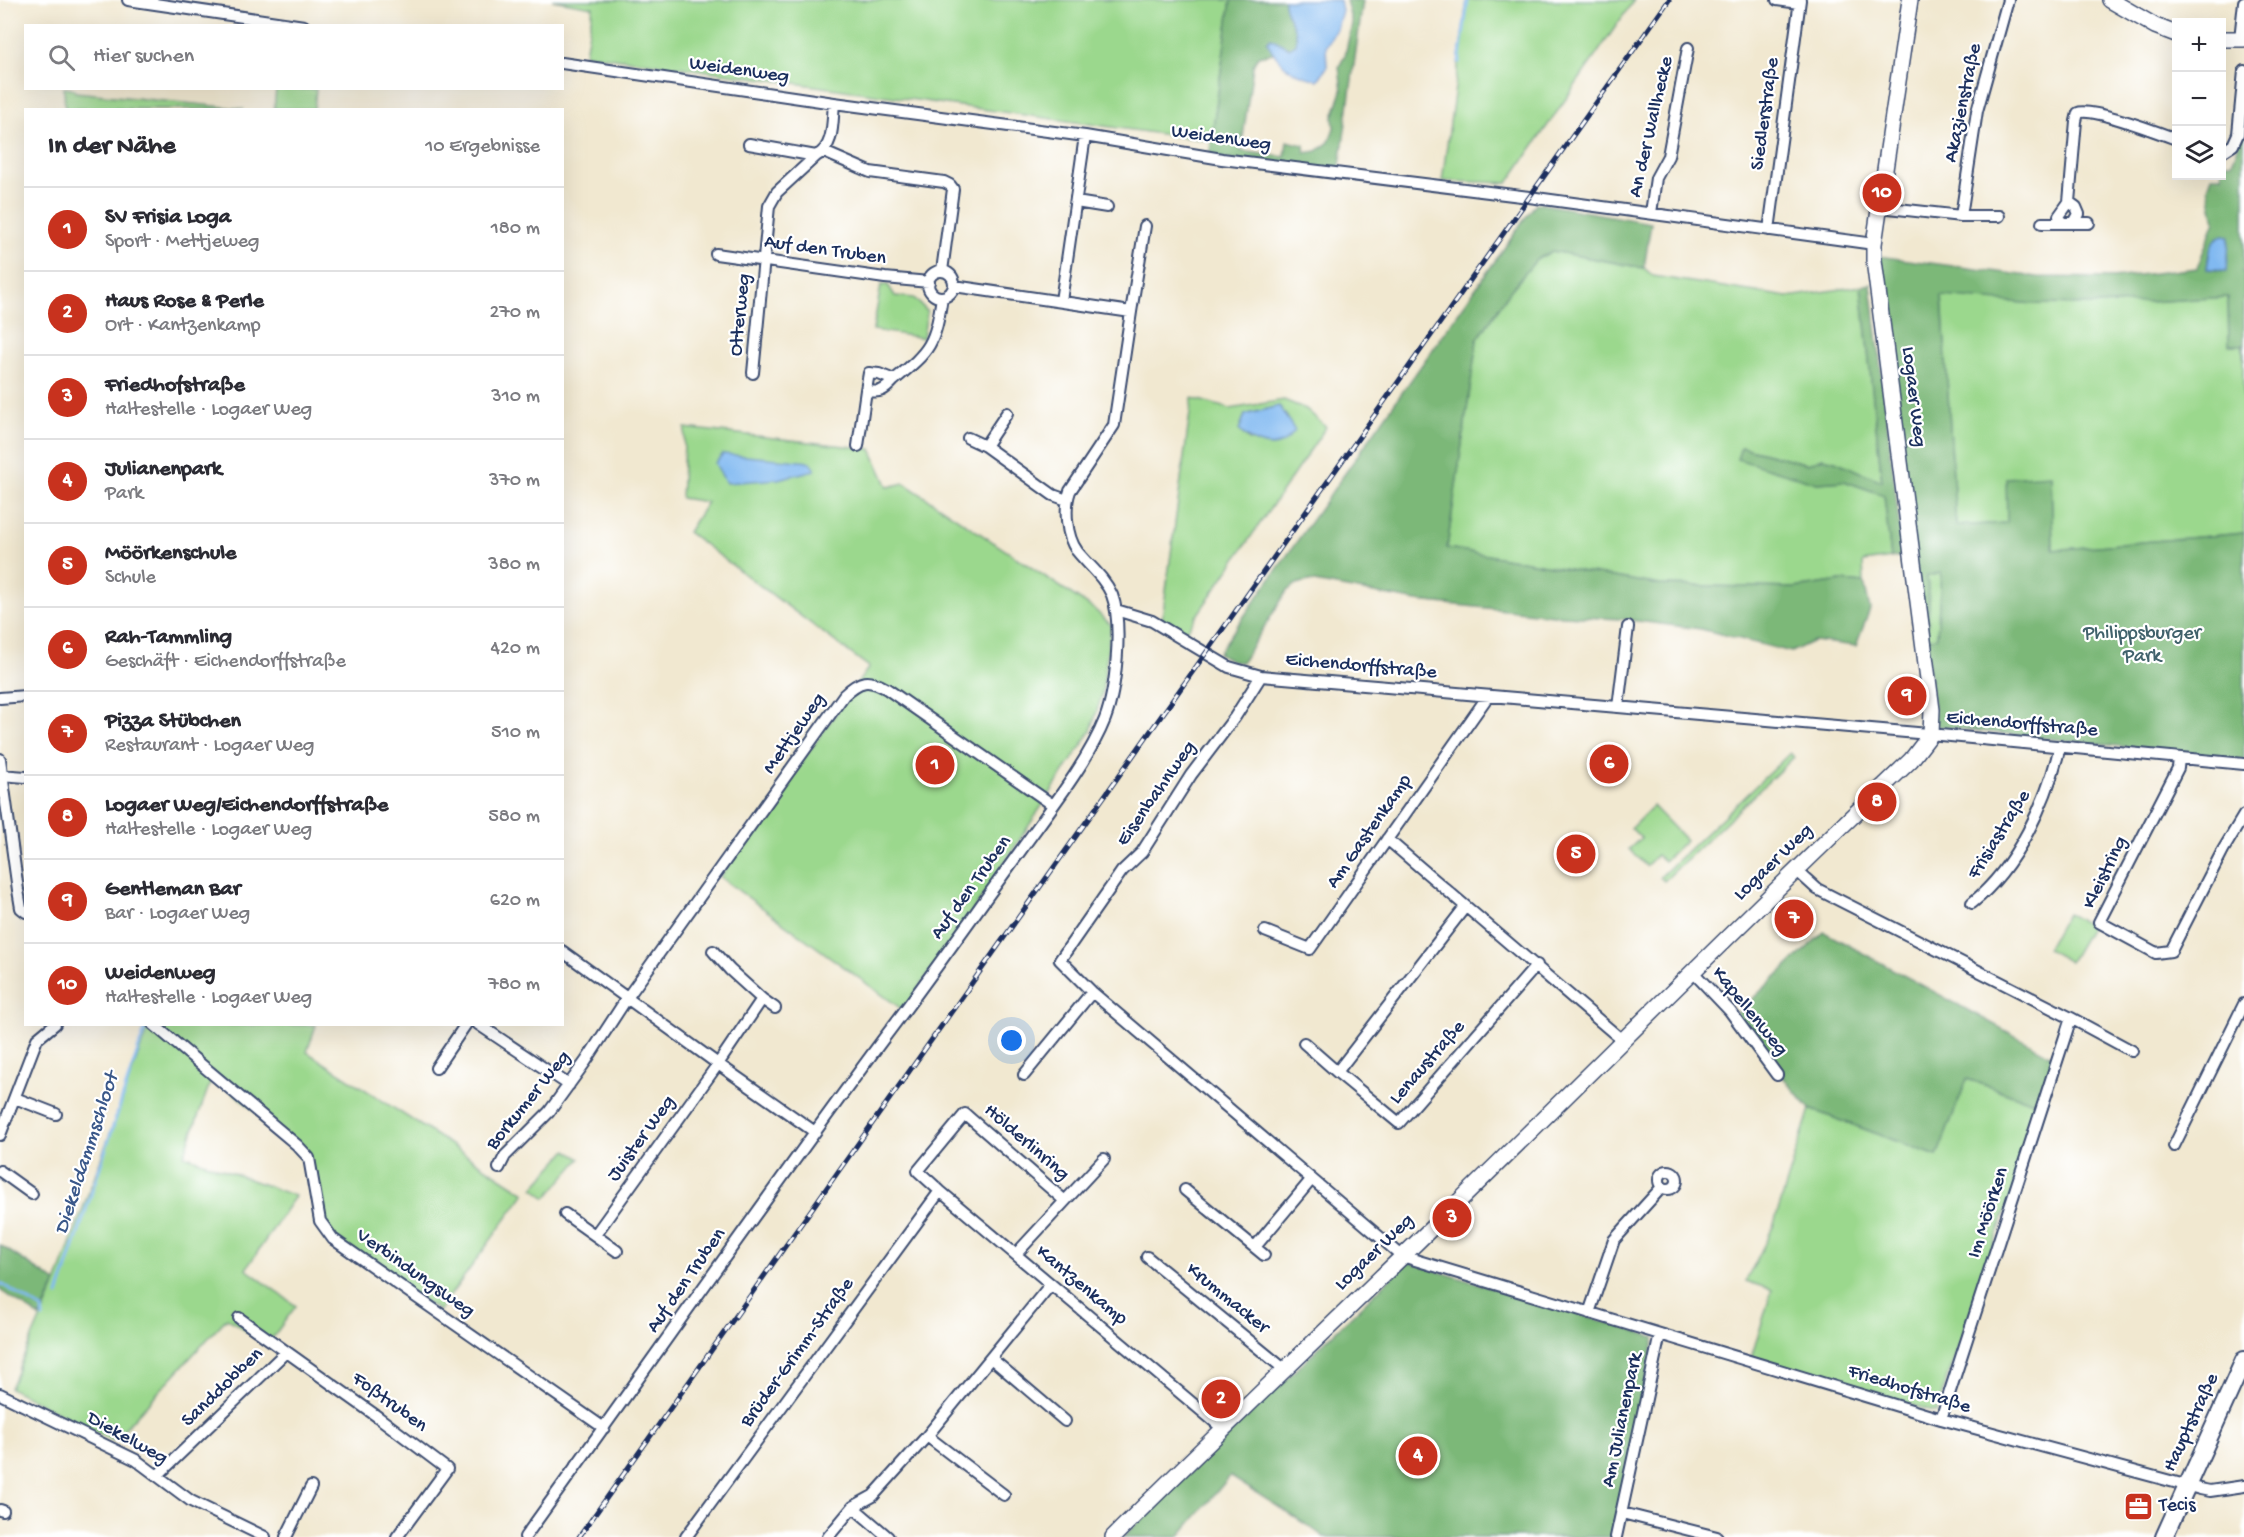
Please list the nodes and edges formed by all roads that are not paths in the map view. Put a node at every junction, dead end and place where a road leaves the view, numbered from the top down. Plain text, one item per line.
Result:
1 (128, 0) edge
2 (1777, 0) edge
3 (1910, 0) edge
4 (2008, 0) edge
5 (2110, 0) edge
6 (1800, 2) edge
7 (2244, 2) edge
8 (290, 24) edge
9 (2172, 32) edge
10 (2226, 39) edge
11 (2242, 39) edge
12 (1688, 48) dead end
13 (564, 63) edge
14 (2244, 71) edge
15 (834, 103) junction
16 (1085, 136) junction
17 (2172, 138) edge
18 (749, 144) dead end
19 (2226, 150) edge
20 (820, 154) junction
21 (1076, 202) junction
22 (2069, 202) junction
23 (1107, 207) dead end
24 (1880, 207) junction
25 (1651, 213) junction
26 (1961, 216) junction
27 (1999, 216) dead end
28 (2075, 221) junction
29 (2061, 223) junction
30 (2089, 223) dead end
31 (2042, 224) dead end
32 (1145, 226) dead end
33 (1769, 230) junction
34 (1874, 244) junction
35 (716, 254) dead end
36 (765, 260) junction
37 (942, 271) junction
38 (928, 282) junction
39 (954, 286) junction
40 (942, 297) junction
41 (1061, 301) junction
42 (1131, 312) junction
43 (753, 373) dead end
44 (894, 380) junction
45 (866, 390) junction
46 (1007, 413) dead end
47 (968, 438) dead end
48 (858, 446) dead end
49 (985, 446) junction
50 (1066, 500) junction
51 (1116, 610) junction
52 (1628, 627) dead end
53 (1261, 676) junction
54 (24, 696) edge
55 (1488, 696) junction
56 (0, 698) edge
57 (1618, 707) junction
58 (1931, 734) junction
59 (2060, 746) junction
60 (2179, 758) junction
61 (0, 759) edge
62 (2244, 764) edge
63 (1, 775) edge
64 (24, 777) edge
65 (1053, 806) junction
66 (2244, 815) edge
67 (1387, 839) junction
68 (1796, 870) junction
69 (1972, 903) dead end
70 (1465, 907) junction
71 (24, 910) edge
72 (1265, 931) dead end
73 (713, 951) dead end
74 (564, 952) edge
75 (1060, 960) joint
76 (1537, 965) junction
77 (1692, 970) junction
78 (1092, 992) junction
79 (627, 998) junction
80 (762, 999) junction
81 (2244, 1004) edge
82 (776, 1008) dead end
83 (2071, 1018) junction
84 (53, 1026) edge
85 (155, 1026) edge
86 (465, 1026) edge
87 (481, 1026) edge
88 (1622, 1040) junction
89 (1304, 1043) dead end
90 (2132, 1051) dead end
91 (718, 1064) junction
92 (436, 1068) dead end
93 (1337, 1072) junction
94 (1024, 1075) dead end
95 (1777, 1075) dead end
96 (569, 1084) junction
97 (15, 1098) junction
98 (56, 1114) dead end
99 (815, 1132) junction
100 (0, 1135) edge
101 (2174, 1146) dead end
102 (1104, 1159) dead end
103 (499, 1168) dead end
104 (0, 1171) edge
105 (918, 1171) joint
106 (1311, 1180) junction
107 (1662, 1187) dead end
108 (1185, 1190) dead end
109 (940, 1191) junction
110 (32, 1194) dead end
111 (1065, 1201) junction
112 (566, 1214) dead end
113 (595, 1235) junction
114 (1255, 1248) junction
115 (617, 1251) dead end
116 (1016, 1254) junction
117 (1264, 1255) dead end
118 (1147, 1257) dead end
119 (1402, 1257) junction
120 (1051, 1284) junction
121 (1589, 1312) junction
122 (239, 1318) dead end
123 (1660, 1334) junction
124 (286, 1352) junction
125 (992, 1359) junction
126 (2244, 1360) edge
127 (1284, 1369) junction
128 (0, 1394) edge
129 (1941, 1419) junction
130 (1065, 1421) dead end
131 (604, 1428) junction
132 (1222, 1428) junction
133 (927, 1436) junction
134 (158, 1475) junction
135 (2187, 1485) junction
136 (310, 1486) dead end
137 (2244, 1486) edge
138 (1004, 1495) dead end
139 (853, 1507) junction
140 (1622, 1513) junction
141 (265, 1537) edge
142 (286, 1537) edge
143 (397, 1537) edge
144 (525, 1537) edge
145 (686, 1537) edge
146 (828, 1537) edge
147 (888, 1537) edge
148 (1113, 1537) edge
149 (1616, 1537) edge
150 (1717, 1537) edge
151 (2164, 1537) edge

1 - 8 street
2 - 6 street, Siedlerstraße
3 - 24 street, Logaer Weg
4 - 26 street, Akazienstraße
5 - 9 street
6 - 33 street, Siedlerstraße
7 - 11 street
10 - 11 street
12 - 25 street, An der Wallhecke
13 - 15 street, Weidenweg
14 - 19 street
15 - 16 street, Weidenweg
15 - 20 street
16 - 21 street
16 - 25 street, Weidenweg
17 - 22 street
18 - 20 street
20 - 36 street, Otterweg
20 - 37 street
21 - 23 street
21 - 41 street
22 - 28 street
22 - 29 street
24 - 26 street
24 - 34 street, Logaer Weg
25 - 33 street, Weidenweg
26 - 27 street
28 - 29 street
28 - 30 street
29 - 31 street
32 - 42 street
33 - 34 street, Weidenweg
34 - 58 street, Logaer Weg
35 - 36 street, Auf den Truben
36 - 38 street, Auf den Truben
36 - 43 street, Otterweg
37 - 38 street
37 - 39 street
38 - 40 street
39 - 40 street
39 - 41 street
40 - 44 street
41 - 42 street
42 - 50 street
44 - 45 street
44 - 45 street
45 - 48 street
46 - 49 street
47 - 49 street
49 - 50 street
50 - 51 street, Auf den Truben
51 - 53 street, Eichendorffstraße
51 - 65 street, Auf den Truben
52 - 57 street
53 - 55 street, Eichendorffstraße
53 - 75 street, Eisenbahnweg
54 - 56 street
55 - 57 street, Eichendorffstraße
55 - 67 street, Am Gastenkamp
57 - 58 street, Eichendorffstraße
58 - 59 street, Eichendorffstraße
58 - 68 street, Logaer Weg
59 - 60 street, Eichendorffstraße
59 - 69 street, Frisiastraße
60 - 62 street, Eichendorffstraße
60 - 66 street, Kleistring
61 - 63 street
63 - 64 street
63 - 71 street
65 - 79 street, Mettjeweg
65 - 99 street, Auf den Truben
67 - 70 street
67 - 72 street, Am Gastenkamp
68 - 77 street, Logaer Weg
68 - 83 street
70 - 76 street
70 - 93 street
73 - 80 street
74 - 79 street
75 - 78 street, Friedhofstraße
76 - 88 street
76 - 93 street, Lenaustraße
77 - 88 street, Logaer Weg
77 - 95 street, Kapellenweg
78 - 94 street
78 - 106 street, Friedhofstraße
79 - 91 street
79 - 96 street, Borkumer Weg
80 - 82 street
80 - 91 street, Juister Weg
81 - 101 street
83 - 90 street
83 - 129 street, Im Möörken
84 - 97 street
85 - 131 street, Verbindungsweg
86 - 92 street
87 - 96 street
88 - 119 street, Logaer Weg
89 - 93 street, Lenaustraße
91 - 99 street
91 - 113 street, Juister Weg
96 - 103 street, Borkumer Weg
97 - 98 street
97 - 100 street
99 - 131 street, Auf den Truben
102 - 111 street, Hölderlinring
104 - 110 street
105 - 109 street, Kantzenkamp
105 - 111 street, Hölderlinring
106 - 114 street
106 - 119 street, Friedhofstraße
107 - 121 street
108 - 114 street
109 - 116 street, Kantzenkamp
109 - 145 street, Brüder-Grimm-Straße
111 - 116 street, Hölderlinring
112 - 113 street
113 - 115 street
114 - 117 street
116 - 120 street, Kantzenkamp
118 - 127 street, Krummacker
119 - 121 street, Friedhofstraße
119 - 127 street, Logaer Weg
120 - 125 street
120 - 132 street, Kantzenkamp
121 - 123 street, Friedhofstraße
122 - 124 street, Foßtruben
123 - 129 street, Friedhofstraße
123 - 140 street, Am Julianenpark
124 - 134 street, Sanddobben
124 - 143 street, Foßtruben
125 - 130 street
125 - 133 street
126 - 135 main road, Hauptstraße
127 - 132 street, Logaer Weg
128 - 134 street, Diekelweg
129 - 135 street, Friedhofstraße
131 - 144 street
132 - 148 street, Logaer Weg
133 - 138 street
133 - 139 street
134 - 141 street, Diekelweg
135 - 137 street, Friedhofstraße
135 - 151 main road, Hauptstraße
136 - 142 street
139 - 146 street
139 - 147 street
140 - 149 street, Am Julianenpark
140 - 150 street, Am Julianenpark

